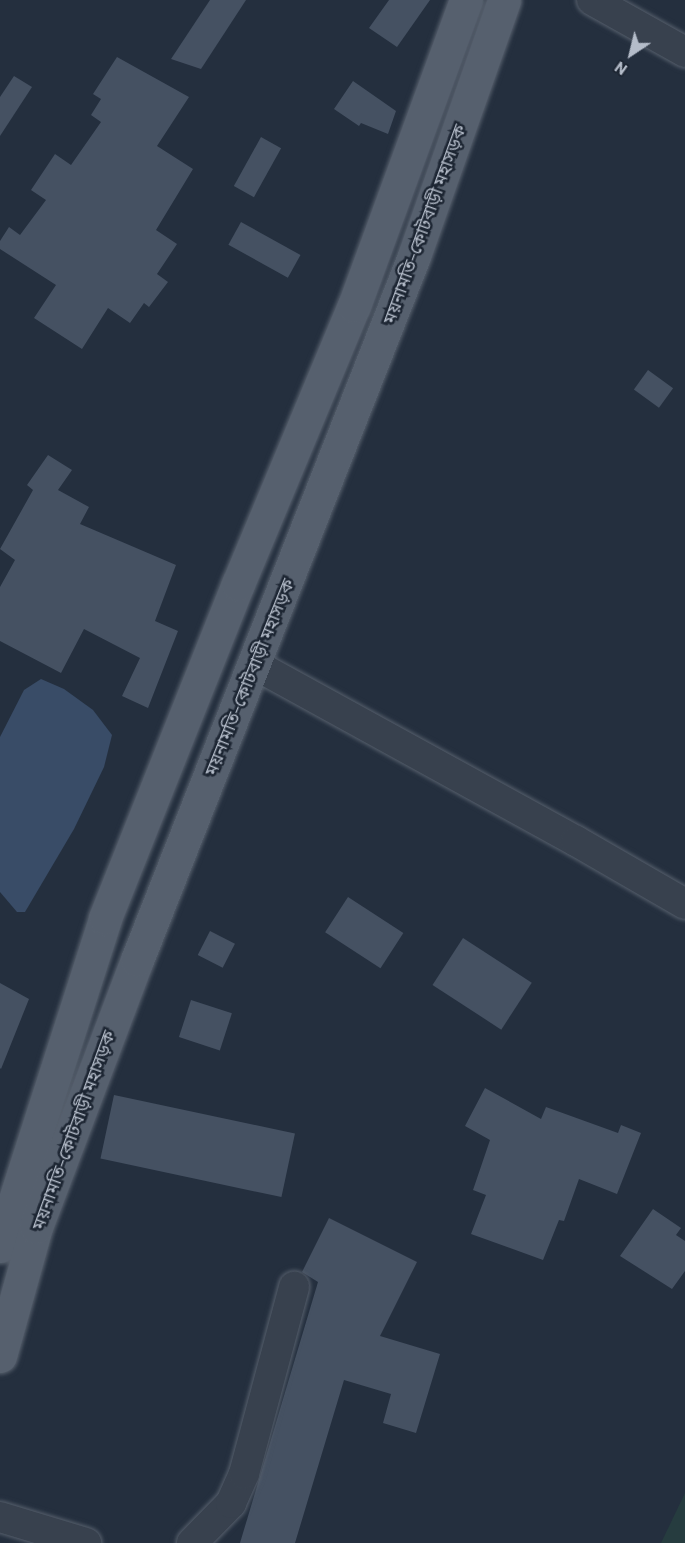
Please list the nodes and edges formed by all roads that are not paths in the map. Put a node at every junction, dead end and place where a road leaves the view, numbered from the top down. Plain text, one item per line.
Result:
1 (466, 0) edge
2 (504, 0) edge
3 (592, 0) edge
4 (685, 52) edge
5 (254, 664) junction
6 (685, 904) edge
7 (15, 1232) edge
8 (294, 1287) dead end
9 (0, 1356) edge
10 (0, 1517) edge
11 (86, 1543) edge
12 (192, 1543) edge

1 - 7 main road, ময়নামতি–কোটবাড়ী মহাসড়ক
2 - 5 main road, ময়নামতি–কোটবাড়ী মহাসড়ক
3 - 4 street
5 - 6 street
5 - 7 main road, ময়নামতি–কোটবাড়ী মহাসড়ক
7 - 9 main road, ময়নামতি–কোটবাড়ী মহাসড়ক
8 - 12 street
10 - 11 street

